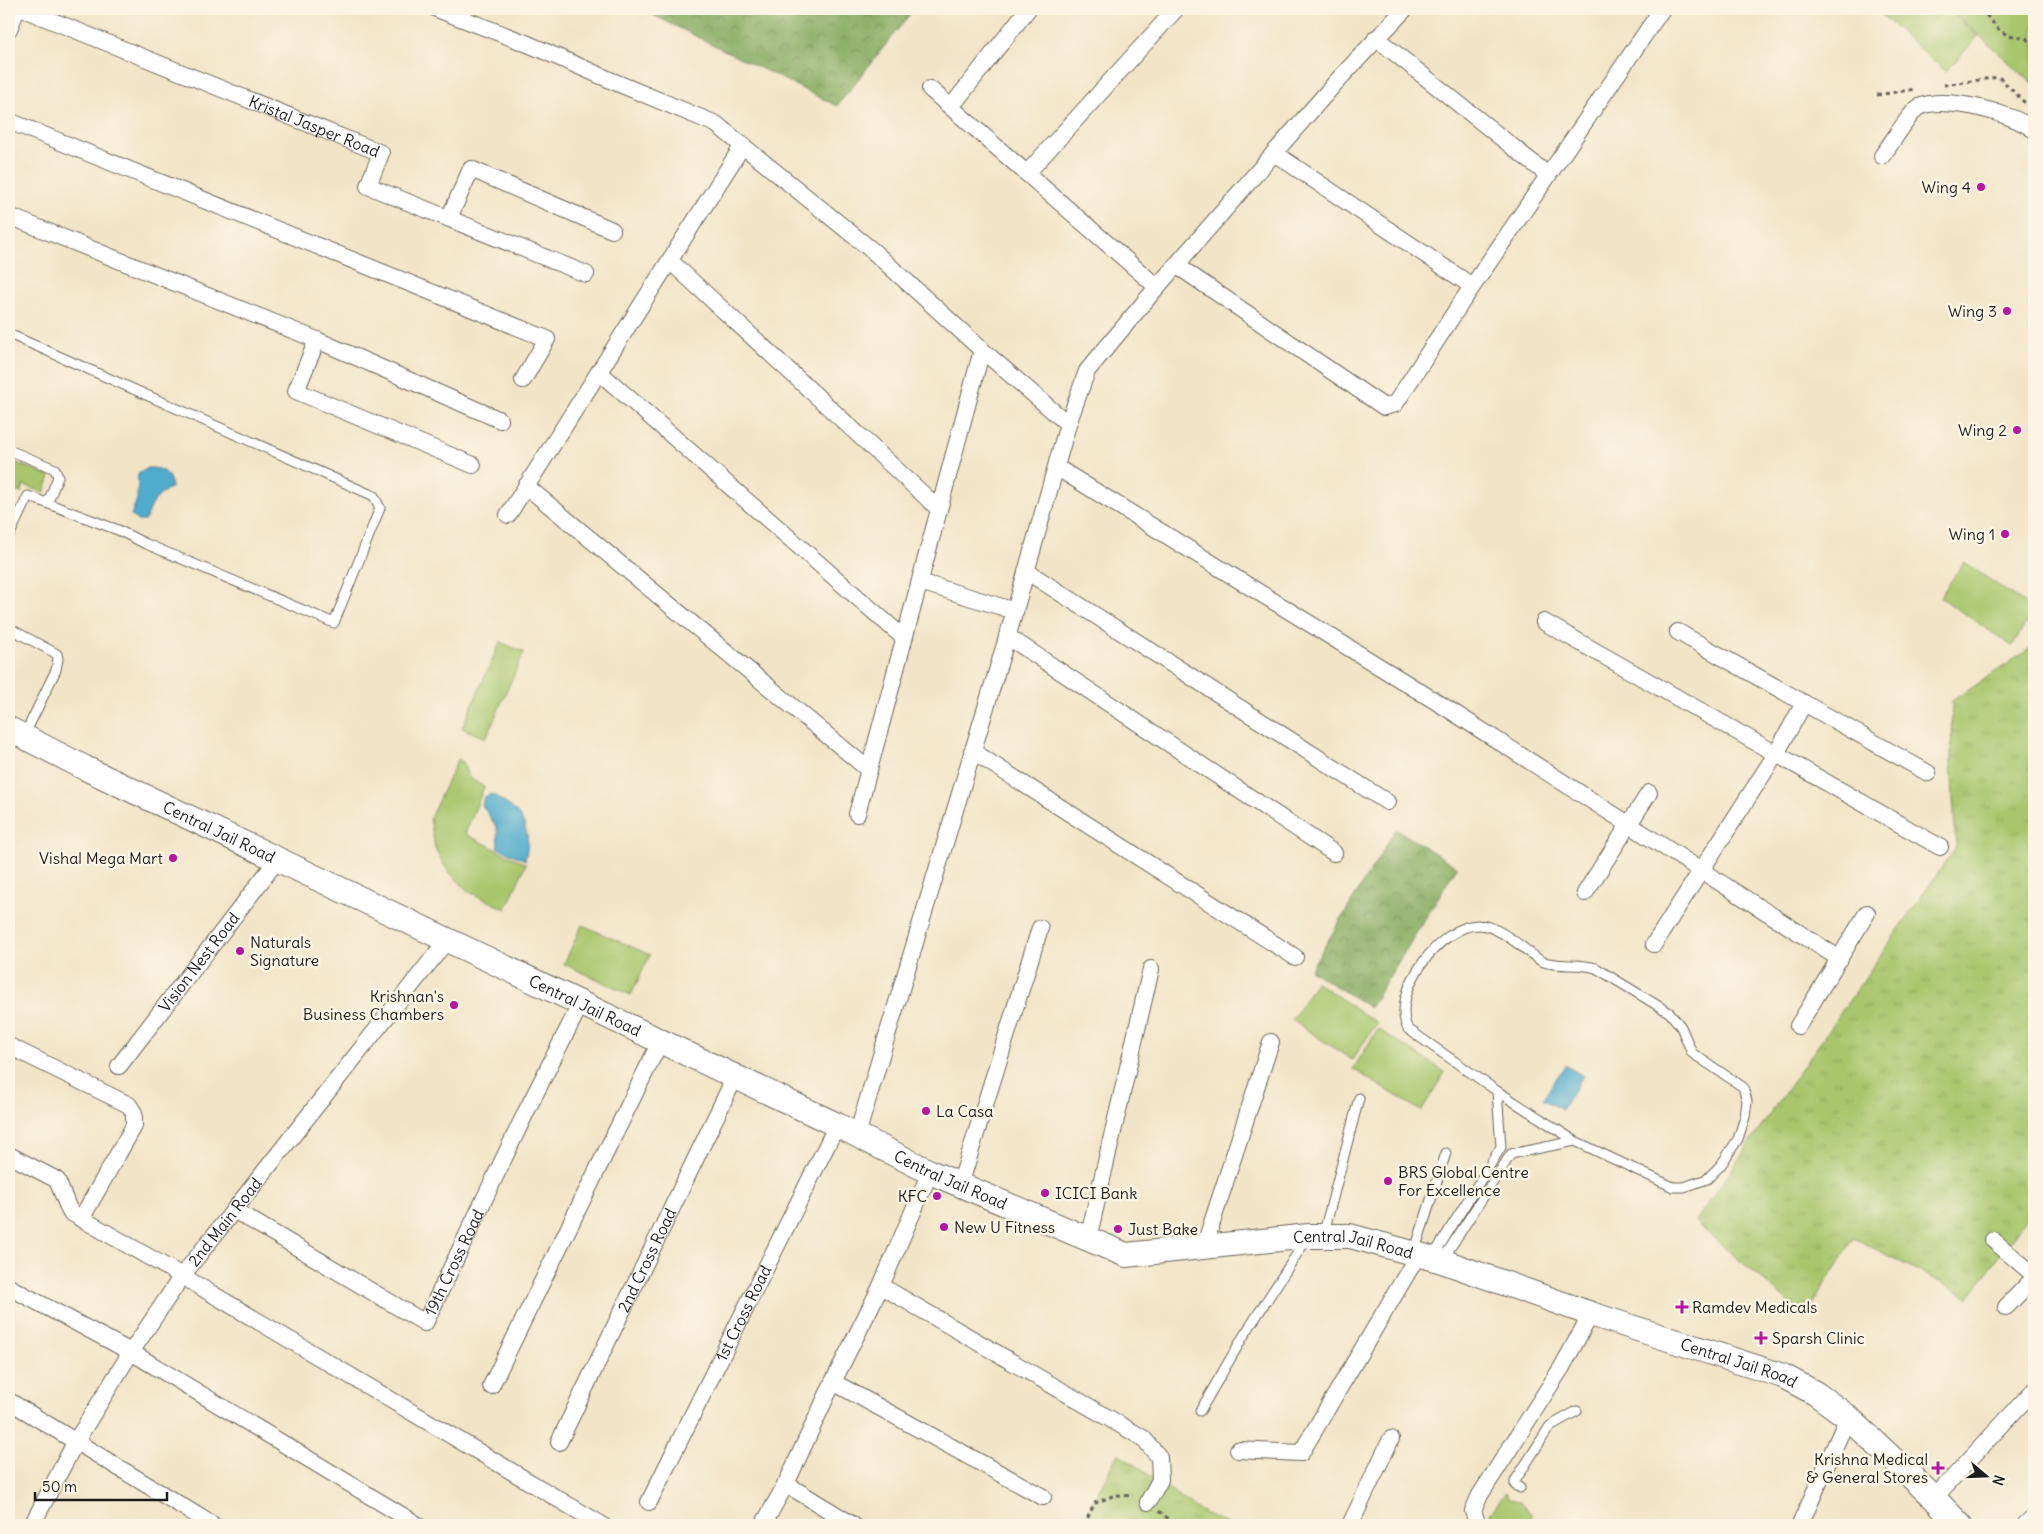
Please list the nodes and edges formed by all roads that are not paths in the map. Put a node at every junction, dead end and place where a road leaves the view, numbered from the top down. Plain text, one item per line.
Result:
1 (17, 9) edge
2 (23, 9) edge
3 (437, 9) edge
4 (1028, 9) edge
5 (1176, 9) edge
6 (1405, 9) edge
7 (1662, 9) edge
8 (9, 29) edge
9 (1376, 38) junction
10 (930, 89) dead end
11 (951, 107) junction
12 (9, 121) edge
13 (2034, 130) edge
14 (743, 145) junction
15 (1274, 153) junction
16 (1882, 156) dead end
17 (1027, 173) junction
18 (1548, 175) junction
19 (9, 216) edge
20 (450, 218) junction
21 (612, 230) dead end
22 (670, 261) junction
23 (1176, 265) junction
24 (586, 274) dead end
25 (1472, 286) junction
26 (1157, 287) junction
27 (9, 334) edge
28 (317, 340) junction
29 (982, 350) junction
30 (599, 372) junction
31 (523, 380) dead end
32 (500, 420) dead end
33 (1068, 424) junction
34 (9, 450) edge
35 (473, 465) dead end
36 (1056, 467) junction
37 (526, 486) junction
38 (48, 502) junction
39 (939, 510) junction
40 (508, 515) dead end
41 (9, 536) edge
42 (1026, 571) junction
43 (920, 582) junction
44 (1015, 611) junction
45 (1544, 622) dead end
46 (9, 628) edge
47 (1678, 632) dead end
48 (1007, 636) junction
49 (904, 638) junction
50 (1804, 703) junction
51 (16, 733) edge
52 (972, 751) junction
53 (1776, 754) junction
54 (869, 770) junction
55 (1928, 773) dead end
56 (1649, 793) dead end
57 (1387, 802) dead end
58 (857, 814) dead end
59 (1628, 824) junction
60 (1940, 847) dead end
61 (1334, 853) dead end
62 (278, 858) junction
63 (1701, 870) junction
64 (1585, 893) dead end
65 (1868, 913) dead end
66 (1040, 928) dead end
67 (448, 939) junction
68 (1654, 944) dead end
69 (1295, 956) dead end
70 (1840, 959) junction
71 (1150, 969) dead end
72 (581, 1003) junction
73 (1798, 1026) dead end
74 (660, 1042) junction
75 (1271, 1042) dead end
76 (9, 1046) edge
77 (119, 1066) dead end
78 (734, 1076) junction
79 (1497, 1091) junction
80 (1359, 1098) dead end
81 (847, 1130) junction
82 (1575, 1141) junction
83 (1501, 1147) junction
84 (1446, 1153) dead end
85 (1511, 1154) junction
86 (9, 1155) edge
87 (930, 1172) junction
88 (960, 1185) junction
89 (234, 1210) junction
90 (81, 1219) junction
91 (1316, 1236) junction
92 (1088, 1239) junction
93 (1992, 1240) dead end
94 (1204, 1247) junction
95 (1426, 1257) junction
96 (182, 1276) junction
97 (2034, 1276) edge
98 (881, 1286) junction
99 (9, 1287) edge
100 (2006, 1307) dead end
101 (1592, 1314) junction
102 (131, 1352) junction
103 (833, 1382) junction
104 (490, 1386) dead end
105 (2034, 1390) edge
106 (9, 1401) edge
107 (1200, 1411) dead end
108 (1577, 1411) dead end
109 (1848, 1417) junction
110 (1391, 1439) dead end
111 (76, 1441) junction
112 (559, 1442) dead end
113 (1238, 1450) dead end
114 (786, 1484) junction
115 (1520, 1488) dead end
116 (1043, 1497) dead end
117 (1934, 1498) junction
118 (1145, 1500) road end
119 (649, 1502) dead end
120 (2034, 1516) edge
121 (32, 1525) edge
122 (213, 1525) edge
123 (418, 1525) edge
124 (602, 1525) edge
125 (763, 1525) edge
126 (853, 1525) edge
127 (1350, 1525) edge
128 (1478, 1525) edge
129 (1800, 1525) edge
130 (1960, 1525) edge
131 (2025, 1525) edge

1 - 8 street
2 - 20 street, Kristal Jasper Road
3 - 14 street
4 - 11 street
5 - 17 street
6 - 9 street, 1st Cross Road
7 - 18 street
9 - 15 street, 1st Cross Road
9 - 18 street
10 - 11 street
11 - 17 street
12 - 31 street
13 - 16 street
14 - 22 street
14 - 29 street
15 - 23 street, 1st Cross Road
15 - 25 street
17 - 26 street
18 - 25 street
19 - 28 street
20 - 21 street
20 - 24 street, Kristal Jasper Road
22 - 30 street
22 - 39 street
23 - 25 street
23 - 26 street, 1st Cross Road
26 - 33 street, 1st Cross Road
27 - 38 lane
28 - 32 street
28 - 35 street
29 - 33 street
29 - 39 street
30 - 37 street
30 - 49 street
33 - 36 street, 1st Cross Road
34 - 38 lane
36 - 42 street, 1st Cross Road
36 - 59 street
37 - 40 street
37 - 54 street
38 - 41 lane
39 - 43 street
42 - 44 street, 1st Cross Road
42 - 57 street
43 - 44 street
43 - 49 street
44 - 48 street, 1st Cross Road
45 - 53 street
46 - 51 lane
47 - 50 street
48 - 52 street, 1st Cross Road
48 - 61 street
49 - 54 street
50 - 53 street
50 - 55 street
51 - 62 main road, Central Jail Road
52 - 69 street
52 - 81 street, 1st Cross Road
53 - 60 street
53 - 63 street
54 - 58 street
56 - 59 street
59 - 63 street
59 - 64 street
62 - 67 main road, Central Jail Road
62 - 77 street, Vision Nest Road
63 - 68 street
63 - 70 street
65 - 70 street
66 - 88 street
67 - 72 main road, Central Jail Road
67 - 89 street, 2nd Main Road
70 - 73 street
71 - 92 street
72 - 74 main road, Central Jail Road
72 - 89 street, 19th Cross Road
74 - 78 main road, Central Jail Road
74 - 104 street
75 - 94 street
76 - 90 street
78 - 81 main road, Central Jail Road
78 - 112 street, 2nd Cross Road
79 - 82 lane
79 - 82 lane
79 - 83 lane
80 - 91 lane
81 - 87 main road, Central Jail Road
81 - 119 street, 1st Cross Road
82 - 85 lane
83 - 85 lane
83 - 95 lane
84 - 95 lane
85 - 95 lane
86 - 90 street
87 - 88 main road, Central Jail Road
87 - 98 street
88 - 92 main road, Central Jail Road
89 - 96 street, 2nd Main Road
90 - 96 street
91 - 94 main road, Central Jail Road
91 - 95 main road, Central Jail Road
91 - 107 lane
92 - 94 main road, Central Jail Road
93 - 97 street
95 - 101 main road, Central Jail Road
95 - 113 street
96 - 102 street, 2nd Main Road
96 - 124 street
97 - 100 street
98 - 103 street
98 - 118 street
99 - 102 street
101 - 109 main road, Central Jail Road
101 - 128 street
102 - 111 street, 2nd Main Road
102 - 123 street
103 - 114 street
103 - 116 street
105 - 117 street
106 - 111 street
108 - 115 lane
109 - 117 main road, Central Jail Road
109 - 129 street
110 - 127 street
111 - 121 street, 2nd Main Road
111 - 122 street
114 - 125 street
114 - 126 street
117 - 130 main road, Central Jail Road
120 - 131 street

